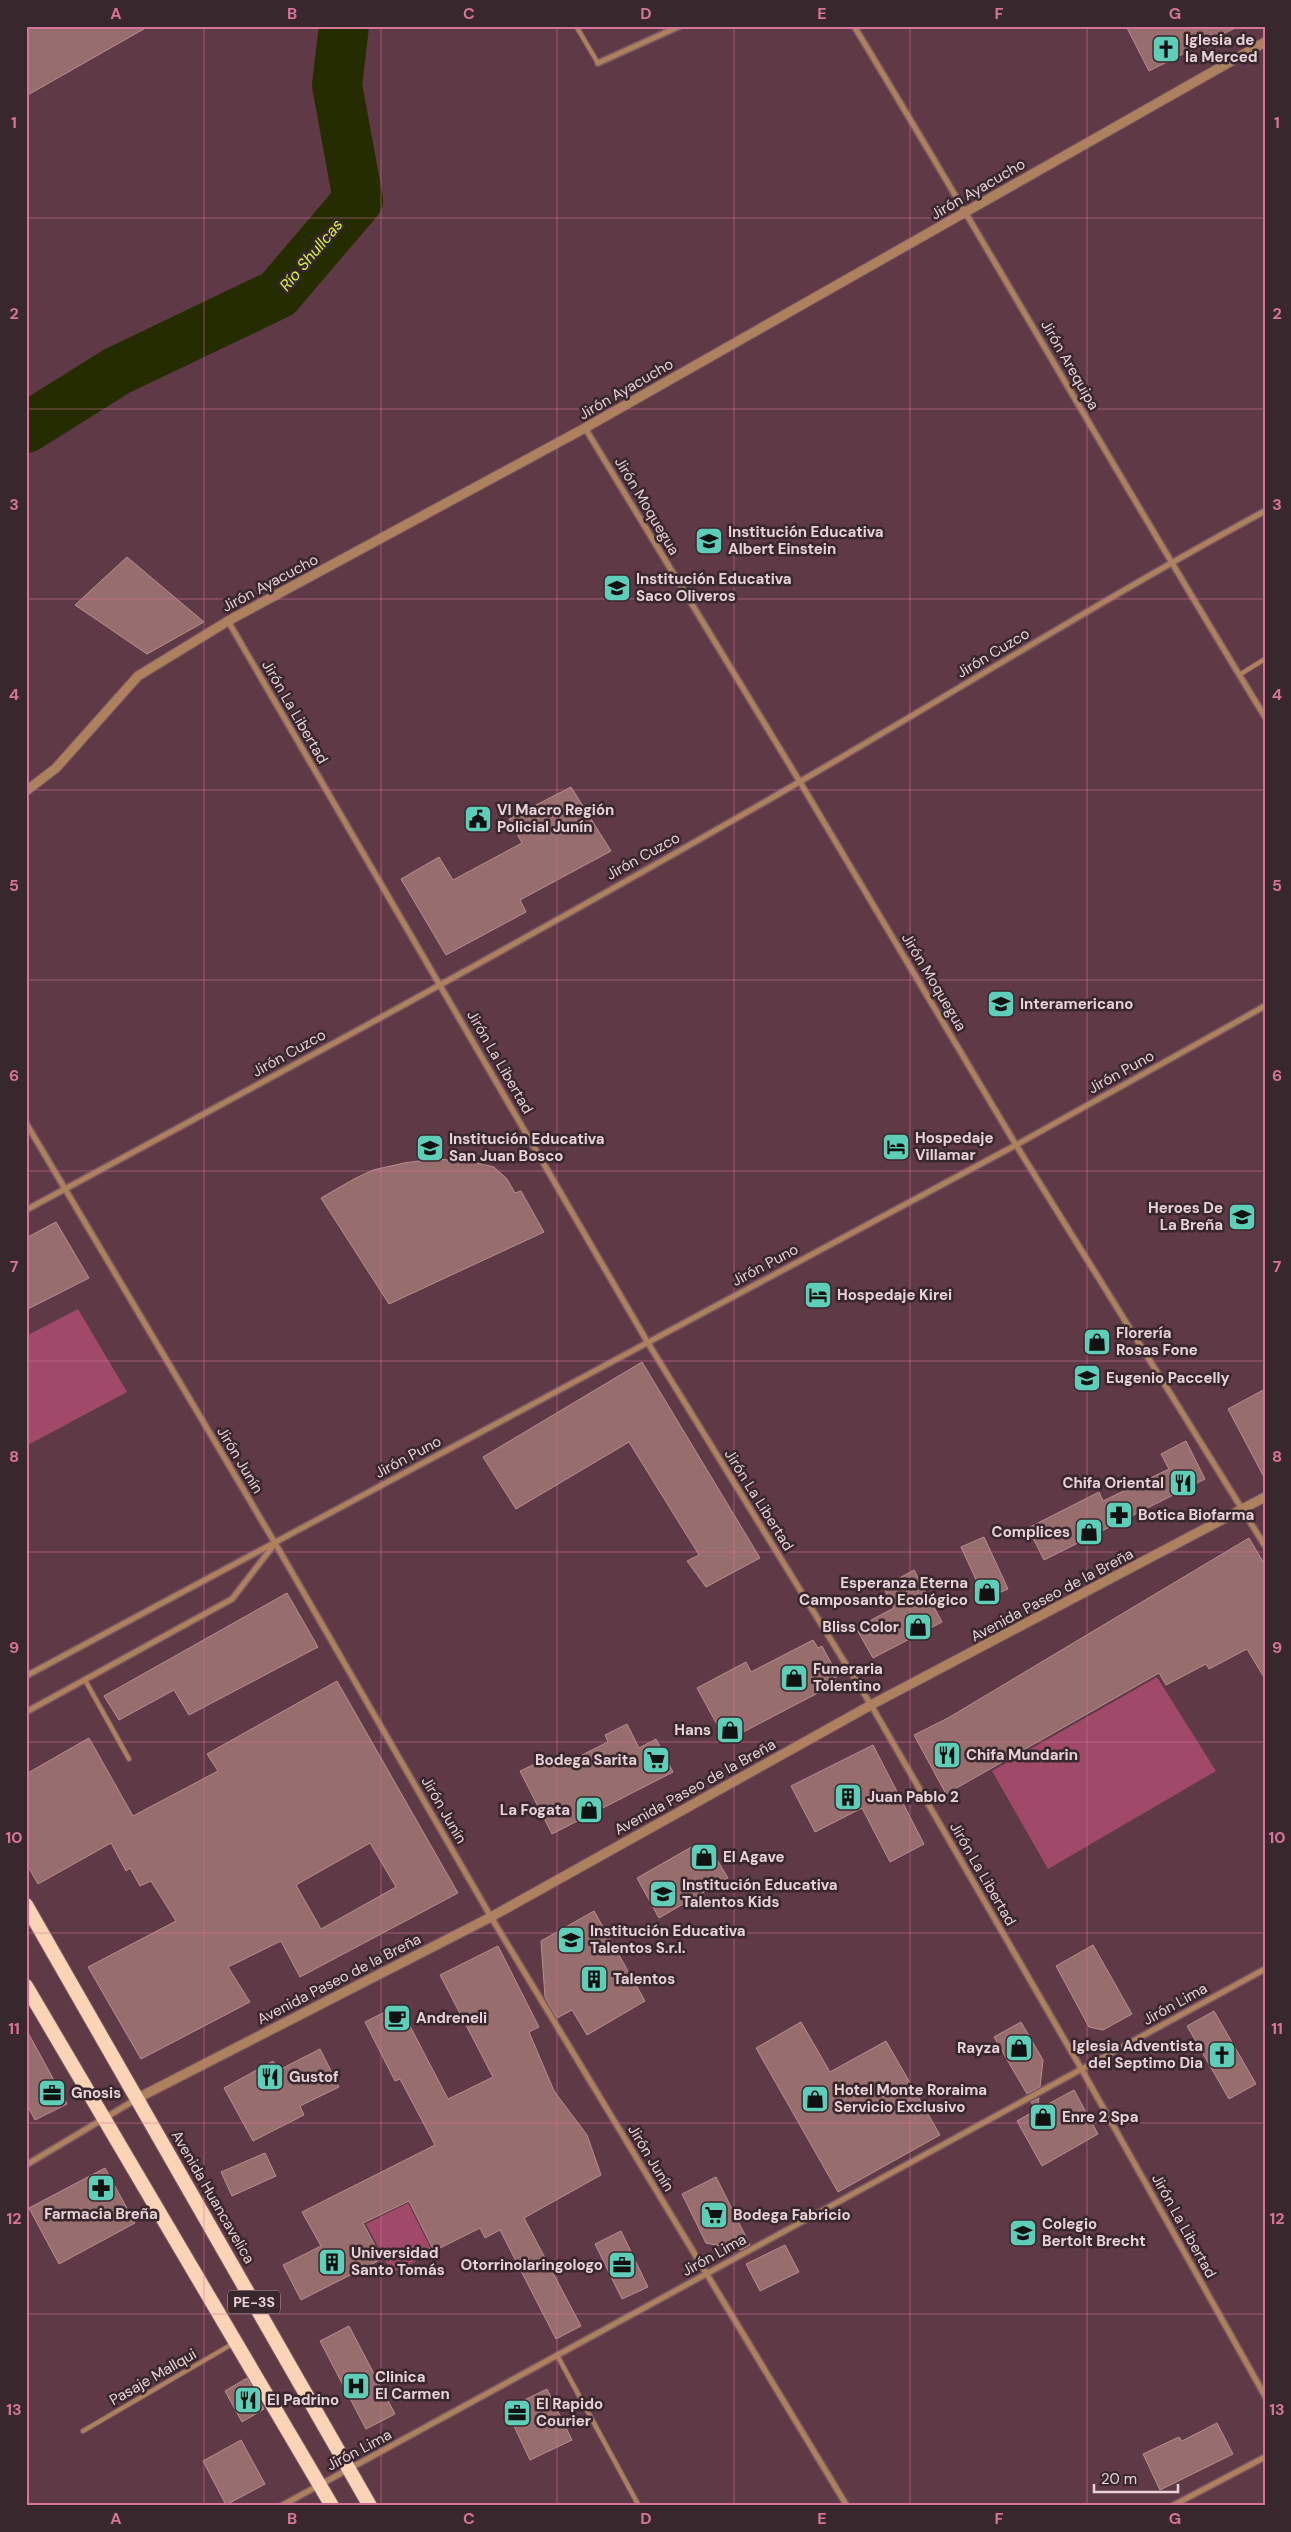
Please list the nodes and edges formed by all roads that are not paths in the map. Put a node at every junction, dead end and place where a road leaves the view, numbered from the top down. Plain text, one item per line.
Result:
1 (576, 26) edge
2 (680, 26) edge
3 (854, 26) edge
4 (1265, 42) edge
5 (598, 62) joint
6 (966, 211) junction
7 (585, 428) junction
8 (1265, 511) edge
9 (1170, 562) junction
10 (228, 621) junction
11 (1265, 660) edge
12 (1239, 675) junction
13 (1265, 717) edge
14 (800, 782) junction
15 (26, 791) edge
16 (441, 985) junction
17 (1265, 1006) edge
18 (26, 1123) edge
19 (1016, 1145) junction
20 (65, 1189) junction
21 (26, 1210) edge
22 (648, 1342) junction
23 (1265, 1497) edge
24 (1242, 1510) junction
25 (275, 1543) junction
26 (1265, 1546) edge
27 (26, 1676) edge
28 (85, 1680) junction
29 (871, 1705) junction
30 (26, 1712) edge
31 (129, 1759) dead end
32 (26, 1904) edge
33 (491, 1917) junction
34 (1265, 1969) edge
35 (26, 1986) edge
36 (1082, 2070) junction
37 (138, 2098) junction
38 (106, 2119) junction
39 (26, 2165) edge
40 (706, 2274) junction
41 (236, 2343) junction
42 (557, 2355) junction
43 (1265, 2396) edge
44 (83, 2431) dead end
45 (1265, 2458) edge
46 (349, 2470) junction
47 (320, 2485) junction
48 (281, 2506) edge
49 (332, 2506) edge
50 (370, 2506) edge
51 (639, 2506) edge
52 (847, 2506) edge
53 (1172, 2506) edge

1 - 5 lane
2 - 5 street
3 - 6 street, Jirón Arequipa
4 - 6 street, Jirón Ayacucho
6 - 7 street, Jirón Ayacucho
6 - 9 street, Jirón Arequipa
7 - 10 street, Jirón Ayacucho
7 - 14 street, Jirón Moquegua
8 - 9 street, Jirón Cuzco
9 - 12 street, Jirón Arequipa
9 - 14 street, Jirón Cuzco
10 - 15 street, Jirón Ayacucho
10 - 16 street, Jirón La Libertad
11 - 12 lane
12 - 13 street, Jirón Arequipa
14 - 16 street, Jirón Cuzco
14 - 19 street, Jirón Moquegua
16 - 20 street, Jirón Cuzco
16 - 22 street, Jirón La Libertad
17 - 19 street, Jirón Puno
18 - 20 street, Jirón Junín
19 - 22 street, Jirón Puno
19 - 24 street, Jirón Moquegua
20 - 21 street, Jirón Cuzco
20 - 25 street, Jirón Junín
22 - 25 street, Jirón Puno
22 - 29 street, Jirón La Libertad
23 - 24 street, Avenida Paseo de la Breña
24 - 26 street, Jirón Moquegua
24 - 29 street, Avenida Paseo de la Breña
25 - 27 street, Jirón Puno
25 - 28 street, Jirón Puno
25 - 33 street, Jirón Junín
28 - 30 street, Jirón Puno
28 - 31 lane
29 - 33 street, Avenida Paseo de la Breña
29 - 36 street, Jirón La Libertad
32 - 37 highway, Avenida Huancavelica / PE-3S
33 - 37 street, Avenida Paseo de la Breña
33 - 40 street, Jirón Junín
34 - 36 street, Jirón Lima
35 - 38 highway, PE-3S
36 - 40 street, Jirón Lima
36 - 43 street, Jirón La Libertad
37 - 38 street
37 - 46 highway, Avenida Huancavelica / PE-3S
38 - 39 street
38 - 41 highway, PE-3S
40 - 42 street, Jirón Lima
40 - 52 street, Jirón Junín
41 - 44 lane, Pasaje Mallqui
41 - 47 highway, PE-3S
42 - 46 street, Jirón Lima
42 - 51 lane
45 - 53 street
46 - 47 street, Jirón Lima
46 - 50 highway, Avenida Huancavelica / PE-3S
47 - 48 street, Jirón Lima
47 - 49 highway, PE-3S

